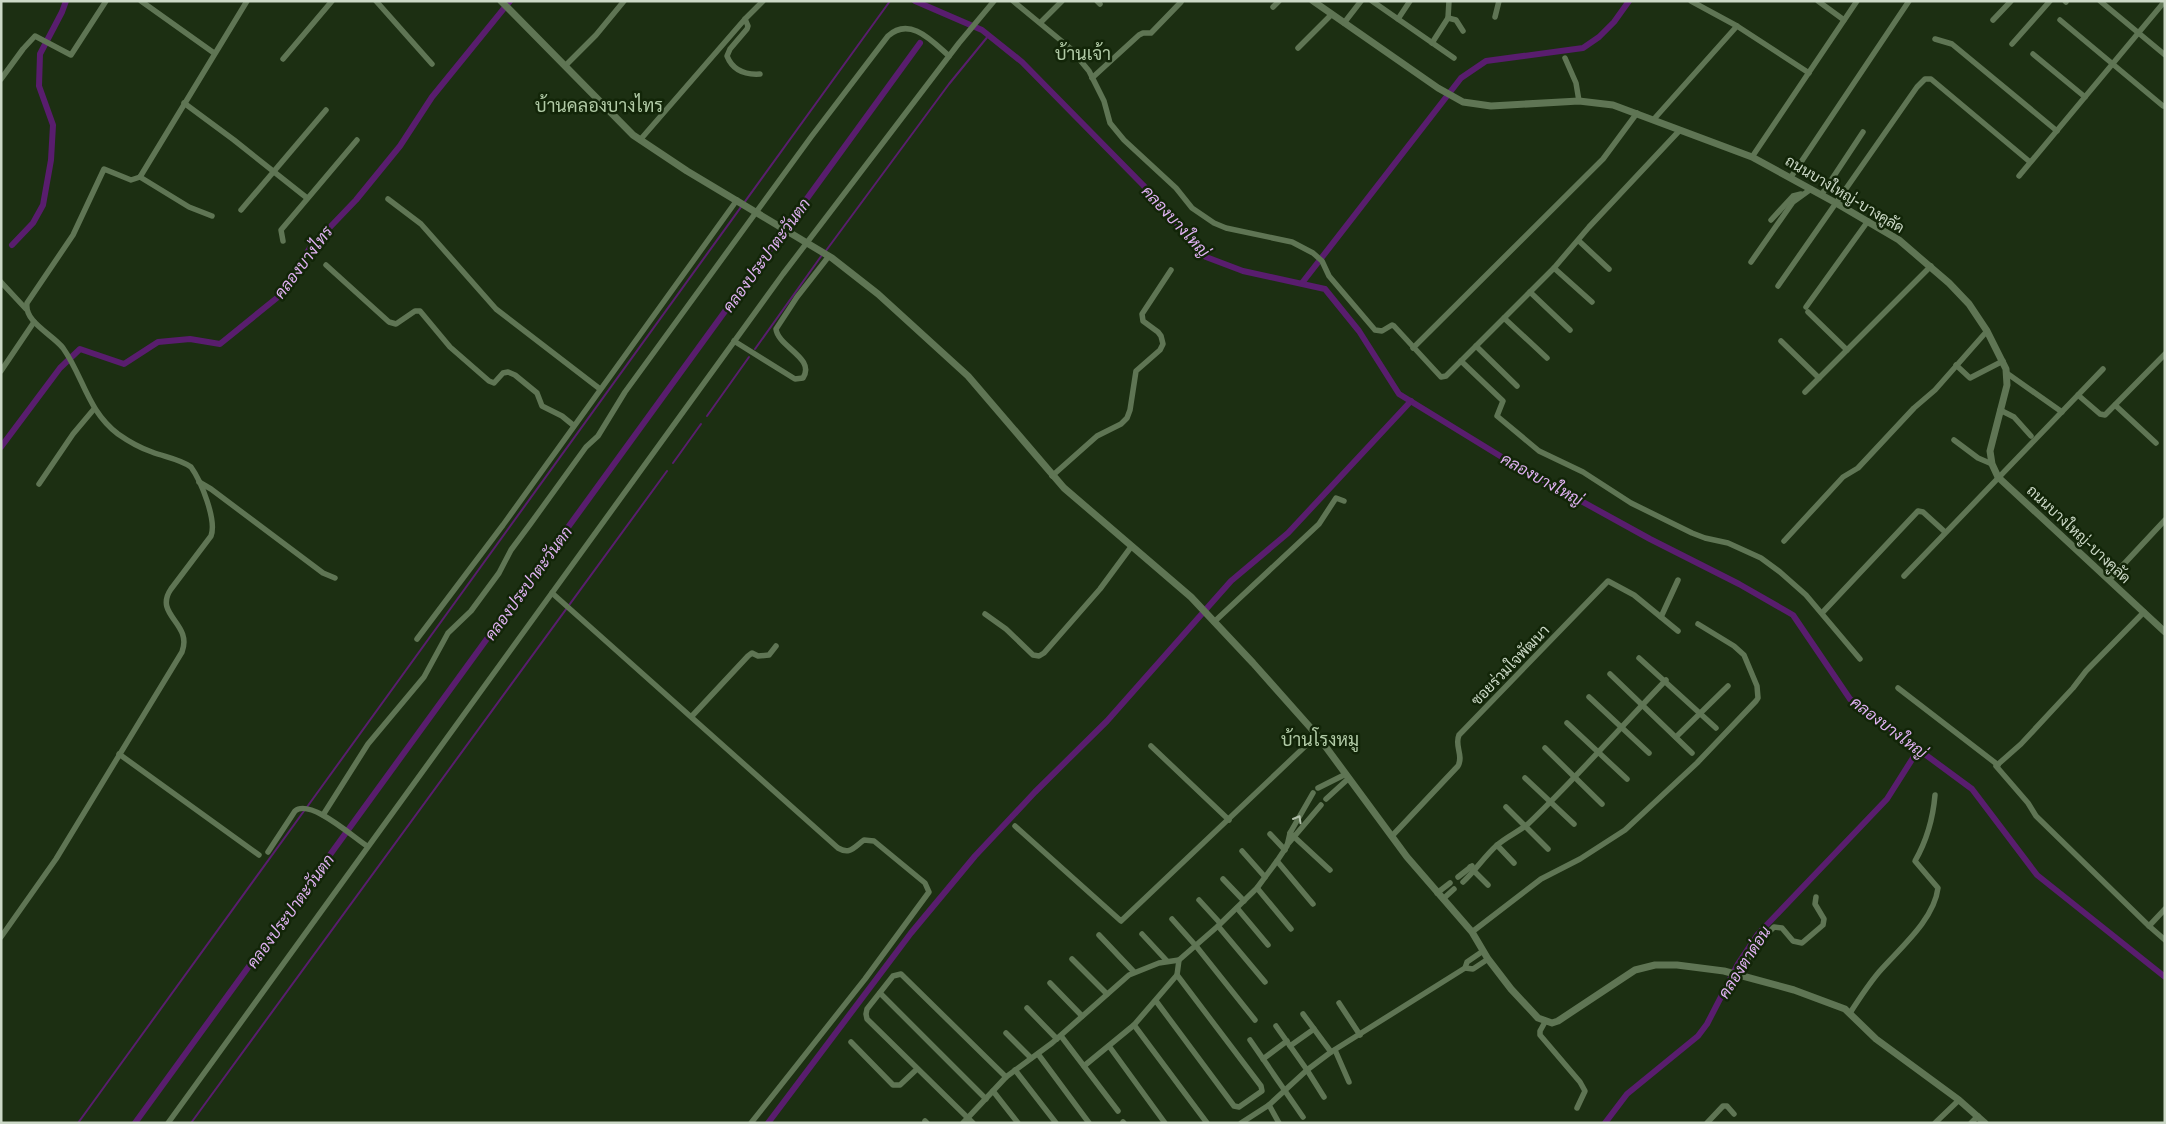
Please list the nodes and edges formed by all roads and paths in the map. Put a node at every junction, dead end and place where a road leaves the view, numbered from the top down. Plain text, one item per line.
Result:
1 (106, 1) edge
2 (141, 1) edge
3 (247, 1) edge
4 (332, 1) edge
5 (376, 1) edge
6 (501, 1) edge
7 (624, 1) edge
8 (763, 1) edge
9 (994, 1) edge
10 (1013, 1) edge
11 (1062, 1) edge
12 (1279, 1) edge
13 (1313, 1) edge
14 (1361, 1) edge
15 (1372, 1) edge
16 (1410, 1) edge
17 (1449, 1) edge
18 (1499, 1) edge
19 (1691, 1) edge
20 (1818, 1) edge
21 (1856, 1) edge
22 (1909, 1) edge
23 (2011, 1) edge
24 (2050, 1) edge
25 (2100, 1) edge
26 (1181, 2) edge
27 (2164, 2) edge
28 (1273, 7) dead end
29 (1332, 14) junction
30 (1495, 17) dead end
31 (1448, 18) junction
32 (745, 19) junction
33 (1398, 19) junction
34 (1844, 20) junction
35 (1993, 20) dead end
36 (2060, 20) dead end
37 (1041, 22) junction
38 (1344, 22) junction
39 (1737, 26) junction
40 (1463, 31) dead end
41 (2138, 33) junction
42 (1935, 39) dead end
43 (1432, 43) junction
44 (2012, 44) dead end
45 (1298, 48) dead end
46 (214, 53) junction
47 (2034, 54) dead end
48 (2165, 55) edge
49 (949, 56) junction
50 (1454, 58) dead end
51 (1565, 58) dead end
52 (283, 59) dead end
53 (2113, 63) junction
54 (1, 64) edge
55 (432, 64) dead end
56 (565, 66) junction
57 (8, 70) junction
58 (1809, 73) junction
59 (760, 74) dead end
60 (1092, 78) junction
61 (1, 79) edge
62 (2085, 97) junction
63 (1579, 101) junction
64 (184, 103) junction
65 (2163, 106) dead end
66 (326, 110) dead end
67 (1637, 113) junction
68 (1654, 119) junction
69 (1680, 130) junction
70 (2057, 131) junction
71 (1863, 132) dead end
72 (357, 140) dead end
73 (640, 140) junction
74 (1752, 157) junction
75 (2030, 162) junction
76 (273, 171) junction
77 (2019, 176) dead end
78 (140, 177) junction
79 (1791, 177) junction
80 (1812, 189) junction
81 (1803, 194) junction
82 (1822, 194) junction
83 (307, 198) junction
84 (388, 199) dead end
85 (741, 203) junction
86 (1836, 203) junction
87 (241, 210) dead end
88 (756, 211) junction
89 (212, 216) dead end
90 (1771, 220) dead end
91 (1868, 221) junction
92 (283, 240) dead end
93 (1578, 241) junction
94 (807, 243) junction
95 (826, 254) junction
96 (1751, 262) dead end
97 (326, 265) dead end
98 (1930, 266) junction
99 (1554, 268) junction
100 (1608, 269) dead end
101 (1171, 270) dead end
102 (1, 282) edge
103 (1778, 286) dead end
104 (1530, 292) junction
105 (1592, 302) dead end
106 (26, 309) junction
107 (1504, 318) junction
108 (34, 322) junction
109 (1570, 330) dead end
110 (1987, 331) junction
111 (1781, 340) dead end
112 (734, 342) junction
113 (1476, 346) junction
114 (1413, 348) junction
115 (1847, 350) junction
116 (2165, 354) edge
117 (1547, 358) dead end
118 (1461, 361) junction
119 (2003, 361) junction
120 (1956, 365) junction
121 (2103, 368) dead end
122 (1, 371) edge
123 (2008, 374) junction
124 (1819, 378) junction
125 (1517, 386) dead end
126 (600, 389) junction
127 (1805, 392) dead end
128 (2078, 395) junction
129 (2115, 405) junction
130 (94, 409) junction
131 (2000, 410) junction
132 (2062, 412) junction
133 (573, 425) junction
134 (2031, 436) dead end
135 (1954, 440) dead end
136 (2156, 442) dead end
137 (1992, 464) junction
138 (1052, 476) junction
139 (1998, 477) junction
140 (199, 482) junction
141 (39, 484) dead end
142 (1344, 501) dead end
143 (2165, 520) edge
144 (1945, 532) junction
145 (1784, 541) dead end
146 (1132, 547) junction
147 (1904, 576) dead end
148 (335, 578) dead end
149 (1678, 580) dead end
150 (2109, 580) junction
151 (552, 593) junction
152 (2144, 612) junction
153 (1822, 613) junction
154 (985, 614) dead end
155 (1661, 617) junction
156 (1214, 622) junction
157 (1698, 624) dead end
158 (1678, 631) dead end
159 (2165, 632) edge
160 (417, 639) dead end
161 (776, 646) dead end
162 (1639, 658) dead end
163 (1860, 658) dead end
164 (1610, 674) dead end
165 (1666, 680) junction
166 (1728, 686) dead end
167 (1898, 688) dead end
168 (1589, 697) dead end
169 (1643, 704) junction
170 (1700, 712) junction
171 (692, 716) junction
172 (1567, 723) dead end
173 (1622, 727) junction
174 (1716, 728) dead end
175 (1317, 735) junction
176 (1676, 737) junction
177 (1151, 746) dead end
178 (1545, 748) dead end
179 (1598, 752) junction
180 (1649, 753) dead end
181 (1692, 753) dead end
182 (119, 754) junction
183 (1998, 764) junction
184 (1348, 776) junction
185 (1574, 777) junction
186 (1525, 778) dead end
187 (1626, 779) dead end
188 (1935, 794) dead end
189 (1326, 799) dead end
190 (1550, 802) junction
191 (1602, 804) dead end
192 (1321, 805) dead end
193 (1506, 807) dead end
194 (324, 816) junction
195 (1229, 820) junction
196 (1574, 824) dead end
197 (1015, 826) dead end
198 (1526, 826) junction
199 (1290, 833) junction
200 (1270, 834) dead end
201 (1392, 836) junction
202 (1296, 837) junction
203 (365, 844) junction
204 (1497, 845) junction
205 (1286, 848) junction
206 (1548, 849) dead end
207 (268, 852) dead end
208 (1242, 852) dead end
209 (260, 855) dead end
210 (1277, 861) junction
211 (1514, 863) dead end
212 (1473, 869) junction
213 (1330, 870) dead end
214 (1265, 877) junction
215 (1458, 877) dead end
216 (1223, 879) dead end
217 (1463, 882) dead end
218 (1450, 883) dead end
219 (1488, 885) dead end
220 (1257, 888) junction
221 (1454, 889) dead end
222 (1437, 893) junction
223 (1816, 897) dead end
224 (1443, 899) junction
225 (1199, 900) dead end
226 (1244, 901) junction
227 (1313, 904) dead end
228 (1237, 908) junction
229 (2165, 909) edge
230 (1172, 919) dead end
231 (1219, 925) junction
232 (2149, 926) junction
233 (1290, 929) dead end
234 (1472, 932) junction
235 (1142, 934) dead end
236 (1099, 935) dead end
237 (1, 936) edge
238 (2165, 940) edge
239 (1268, 945) dead end
240 (1196, 946) junction
241 (1483, 951) junction
242 (1072, 959) dead end
243 (1488, 959) junction
244 (1179, 960) junction
245 (1167, 961) junction
246 (1465, 968) junction
247 (1134, 972) junction
248 (1177, 975) junction
249 (1739, 975) junction
250 (1265, 982) dead end
251 (1050, 983) dead end
252 (880, 993) junction
253 (1107, 994) junction
254 (1156, 1001) junction
255 (1338, 1004) dead end
256 (1027, 1008) dead end
257 (1850, 1013) junction
258 (1303, 1014) dead end
259 (1082, 1016) junction
260 (1255, 1020) dead end
261 (1545, 1022) junction
262 (1134, 1025) junction
263 (1276, 1026) dead end
264 (1314, 1029) junction
265 (1006, 1033) dead end
266 (1360, 1035) junction
267 (1059, 1037) junction
268 (1250, 1040) dead end
269 (852, 1042) dead end
270 (1289, 1044) junction
271 (1109, 1046) junction
272 (1333, 1051) junction
273 (1038, 1054) junction
274 (1031, 1058) junction
275 (1263, 1059) junction
276 (1084, 1066) junction
277 (917, 1069) junction
278 (1015, 1070) junction
279 (1307, 1070) junction
280 (1006, 1077) junction
281 (1349, 1082) dead end
282 (993, 1091) junction
283 (1285, 1092) junction
284 (1324, 1097) dead end
285 (986, 1099) junction
286 (1958, 1100) junction
287 (1270, 1105) junction
288 (1577, 1108) dead end
289 (1118, 1111) dead end
290 (1734, 1114) dead end
291 (1978, 1116) junction
292 (1303, 1117) dead end
293 (968, 1118) junction
294 (1244, 1122) edge
295 (168, 1123) edge
296 (751, 1123) edge
297 (963, 1123) edge
298 (973, 1123) edge
299 (1018, 1123) edge
300 (1056, 1123) edge
301 (1089, 1123) edge
302 (1165, 1123) edge
303 (1207, 1123) edge
304 (1279, 1123) edge
305 (1707, 1123) edge
306 (1935, 1123) edge
307 (1971, 1123) edge
308 (1985, 1123) edge

1 - 57 street
2 - 46 street
3 - 46 street
4 - 52 street
5 - 55 street
6 - 56 street
7 - 56 street
8 - 32 street
9 - 49 street
10 - 37 street
11 - 37 street
12 - 28 street
13 - 29 street, ถนนบางใหญ่-บางคูลัด
14 - 38 street
15 - 33 street
16 - 33 street
17 - 31 street
18 - 30 street
19 - 39 street
20 - 34 street
21 - 34 street
22 - 79 street
23 - 35 street
24 - 44 street
25 - 41 street
26 - 60 street
27 - 41 street
29 - 38 street, ถนนบางใหญ่-บางคูลัด
29 - 45 street
31 - 40 street
31 - 43 street
32 - 59 street
32 - 73 street
33 - 43 street
34 - 58 street
36 - 53 street
37 - 60 street
38 - 63 street, ถนนบางใหญ่-บางคูลัด
39 - 58 street
39 - 68 street
41 - 48 street
41 - 53 street
42 - 70 street
43 - 50 street
46 - 64 street
47 - 62 street
49 - 88 street
49 - 94 street
51 - 63 street
53 - 62 street
53 - 65 street
54 - 57 street
56 - 73 street
57 - 61 street
58 - 74 street
60 - 114 street
62 - 70 street
63 - 67 street, ถนนบางใหญ่-บางคูลัด
64 - 76 street
64 - 78 street
66 - 76 street
67 - 68 street, ถนนบางใหญ่-บางคูลัด
67 - 114 street
68 - 69 street, ถนนบางใหญ่-บางคูลัด
69 - 74 street, ถนนบางใหญ่-บางคูลัด
69 - 93 street
70 - 75 street
71 - 82 street
72 - 83 street
73 - 85 street
74 - 79 street, ถนนบางใหญ่-บางคูลัด
75 - 77 street
75 - 86 street
76 - 83 street
76 - 87 street
78 - 89 street
78 - 106 street
79 - 80 street, ถนนบางใหญ่-บางคูลัด
80 - 81 street
80 - 82 street, ถนนบางใหญ่-บางคูลัด
81 - 90 street
81 - 96 street
82 - 86 street, ถนนบางใหญ่-บางคูลัด
83 - 92 street
84 - 126 street
85 - 88 street
85 - 126 street
86 - 91 street, ถนนบางใหญ่-บางคูลัด
86 - 103 street
88 - 94 street
88 - 194 street
91 - 98 street, ถนนบางใหญ่-บางคูลัด
91 - 115 street
93 - 99 street
93 - 100 street
94 - 95 street
94 - 112 street
95 - 112 street
95 - 138 street
97 - 133 street
98 - 110 street, ถนนบางใหญ่-บางคูลัด
98 - 115 street
99 - 104 street
99 - 105 street
101 - 138 street
102 - 106 street
104 - 107 street
104 - 109 street
106 - 108 street
107 - 113 street
107 - 117 street
108 - 122 street
108 - 130 street
110 - 119 street, ถนนบางใหญ่-บางคูลัด
110 - 120 street
111 - 124 street
112 - 151 street
113 - 118 street
113 - 125 street
114 - 118 street
115 - 124 street
116 - 129 street
118 - 153 street
119 - 120 street
119 - 123 street, ถนนบางใหญ่-บางคูลัด
120 - 145 street
121 - 128 street
123 - 131 street, ถนนบางใหญ่-บางคูลัด
123 - 132 street
124 - 127 street
126 - 133 street
128 - 129 street
128 - 132 street
129 - 136 street
130 - 140 street
130 - 141 street
131 - 134 street
131 - 137 street, ถนนบางใหญ่-บางคูลัด
132 - 139 street
133 - 160 street
135 - 137 street
137 - 139 street, ถนนบางใหญ่-บางคูลัด
138 - 146 street
139 - 144 street
139 - 150 street, ถนนบางใหญ่-บางคูลัด
140 - 148 street
140 - 182 street
142 - 156 street
143 - 150 street
144 - 147 street
144 - 153 street
146 - 154 street
146 - 156 street
149 - 155 street
150 - 152 street, ถนนบางใหญ่-บางคูลัด
151 - 171 street
151 - 203 street
152 - 159 street, ถนนบางใหญ่-บางคูลัด
152 - 183 street
153 - 163 street
155 - 158 street, ซอยร่วมใจพัฒนา
155 - 201 street, ซอยร่วมใจพัฒนา
156 - 175 street
157 - 234 street
161 - 171 street
162 - 165 street
164 - 169 street
165 - 169 street
165 - 170 street
166 - 170 street
167 - 183 street
168 - 173 street
169 - 173 street
169 - 176 street
170 - 174 street
170 - 176 street
171 - 296 street
172 - 179 street
173 - 179 street
173 - 180 street
175 - 184 street
175 - 195 street
176 - 181 street
177 - 195 street
178 - 185 street
179 - 185 street
179 - 187 street
182 - 209 street
182 - 237 street
183 - 232 street
184 - 189 street
199 -> 184 street
184 - 201 street
185 - 190 street
185 - 191 street
186 - 190 street
188 - 257 street
190 - 196 street
190 - 198 street
192 - 202 street
193 - 198 street
194 - 203 street
194 - 207 street
195 - 197 street
198 - 204 street
198 - 206 street
199 - 202 street
199 - 205 street
200 - 205 street
201 - 222 street
202 - 205 street
202 - 213 street
203 - 295 street
204 - 211 street
204 - 212 street
205 - 210 street
208 - 214 street
210 - 214 street
210 - 227 street
212 - 215 street
212 - 217 street
212 - 219 street
214 - 220 street
216 - 226 street
218 - 222 street
220 - 226 street
220 - 233 street
221 - 224 street
222 - 224 street
223 - 249 street
224 - 234 street
225 - 231 street
226 - 228 street
228 - 231 street
228 - 239 street
229 - 232 street
230 - 240 street
231 - 240 street
231 - 250 street
232 - 238 street
234 - 241 street
235 - 245 street
236 - 247 street
240 - 244 street
240 - 260 street
241 - 243 street
241 - 246 street
242 - 253 street
243 - 246 street
243 - 261 street
244 - 245 street
244 - 248 street
245 - 247 street
246 - 266 street
247 - 253 street
248 - 254 street
248 - 254 street
249 - 257 street
249 - 261 street
251 - 259 street
252 - 277 street
252 - 280 street
252 - 285 street
253 - 259 street
254 - 262 street
255 - 266 street
256 - 267 street
257 - 286 street
258 - 264 street
259 - 267 street
261 - 288 street
262 - 271 street
262 - 303 street
263 - 270 street
264 - 270 street
264 - 272 street
265 - 274 street
266 - 272 street
267 - 273 street
267 - 276 street
268 - 275 street
269 - 277 street
270 - 275 street
270 - 279 street
271 - 276 street
271 - 302 street
272 - 279 street
272 - 281 street
273 - 274 street
273 - 301 street
274 - 278 street
275 - 283 street
276 - 289 street
277 - 293 street
278 - 280 street
278 - 300 street
279 - 283 street
279 - 284 street
280 - 282 street
282 - 285 street
282 - 299 street
283 - 287 street
283 - 292 street
285 - 293 street
286 - 291 street
286 - 306 street
287 - 294 street
287 - 304 street
290 - 305 street
291 - 307 street
291 - 308 street
293 - 297 street
293 - 298 street

